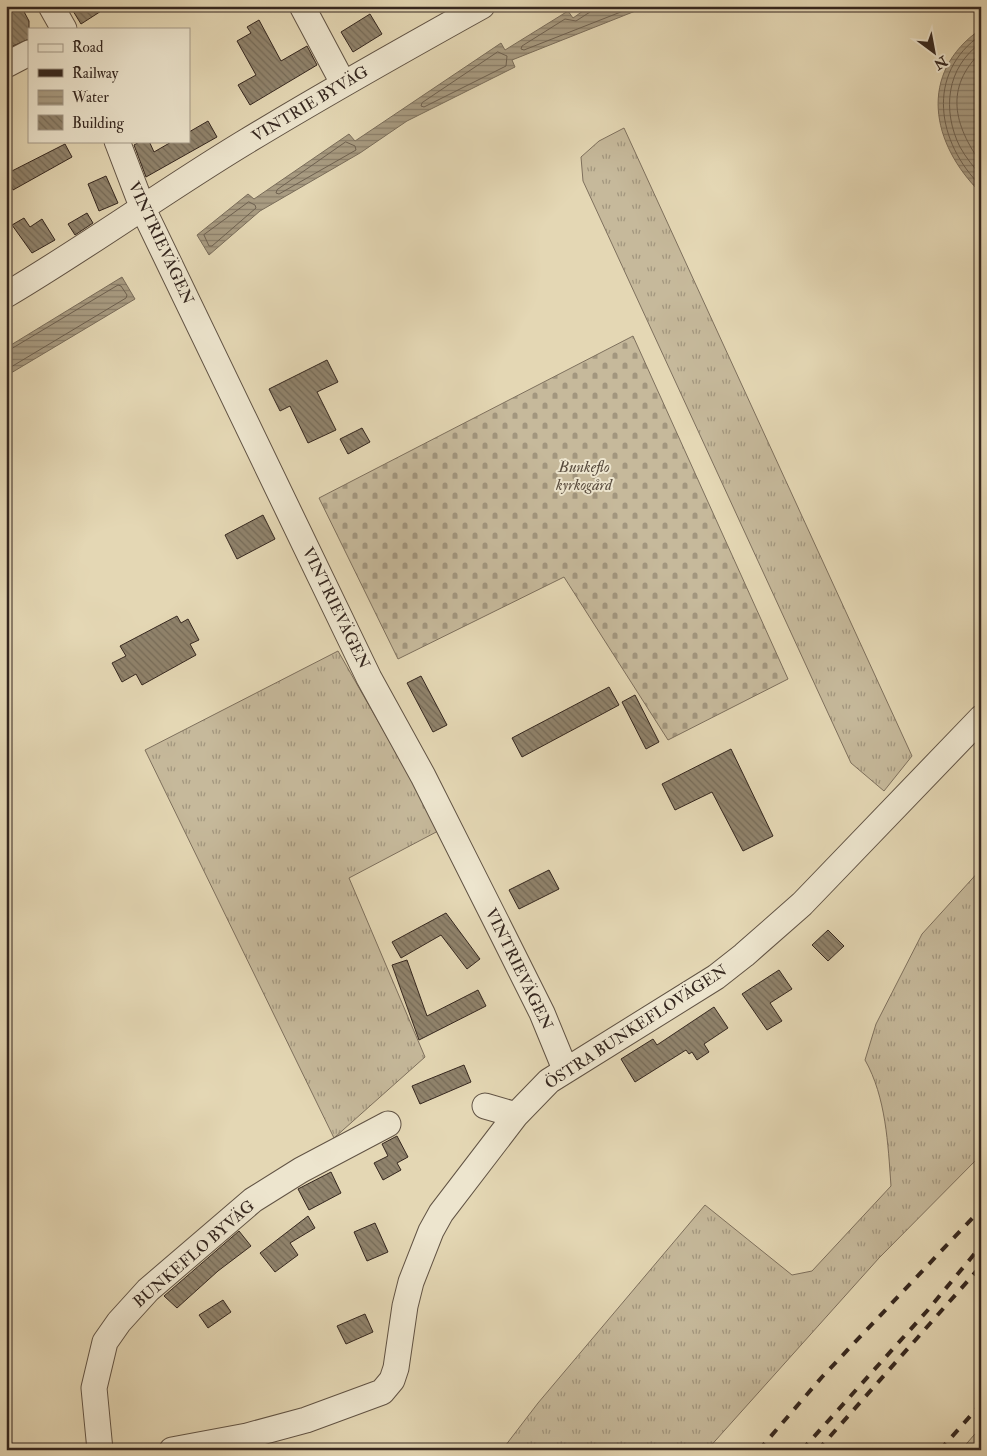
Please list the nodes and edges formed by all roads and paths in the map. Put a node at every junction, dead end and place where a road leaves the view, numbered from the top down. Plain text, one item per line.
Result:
1 (51, 6) edge
2 (302, 6) edge
3 (482, 6) edge
4 (63, 28) edge
5 (28, 54) edge
6 (6, 65) edge
7 (343, 83) junction
8 (117, 142) edge
9 (143, 209) junction
10 (6, 295) edge
11 (981, 718) edge
12 (565, 1069) junction
13 (485, 1106) dead end
14 (516, 1115) junction
15 (388, 1124) dead end
16 (100, 1450) edge
17 (172, 1450) edge

1 - 4 street
2 - 7 street
3 - 7 street, VINTRIE BYVÄG
5 - 6 street
7 - 9 street, VINTRIE BYVÄG
8 - 9 street, VINTRIEVÄGEN
9 - 10 street, VINTRIE BYVÄG
9 - 12 street, VINTRIEVÄGEN
11 - 12 street, ÖSTRA BUNKEFLOVÄGEN
12 - 14 street, ÖSTRA BUNKEFLOVÄGEN
13 - 14 street
14 - 17 street, ÖSTRA BUNKEFLOVÄGEN
15 - 16 street, BUNKEFLO BYVÄG

